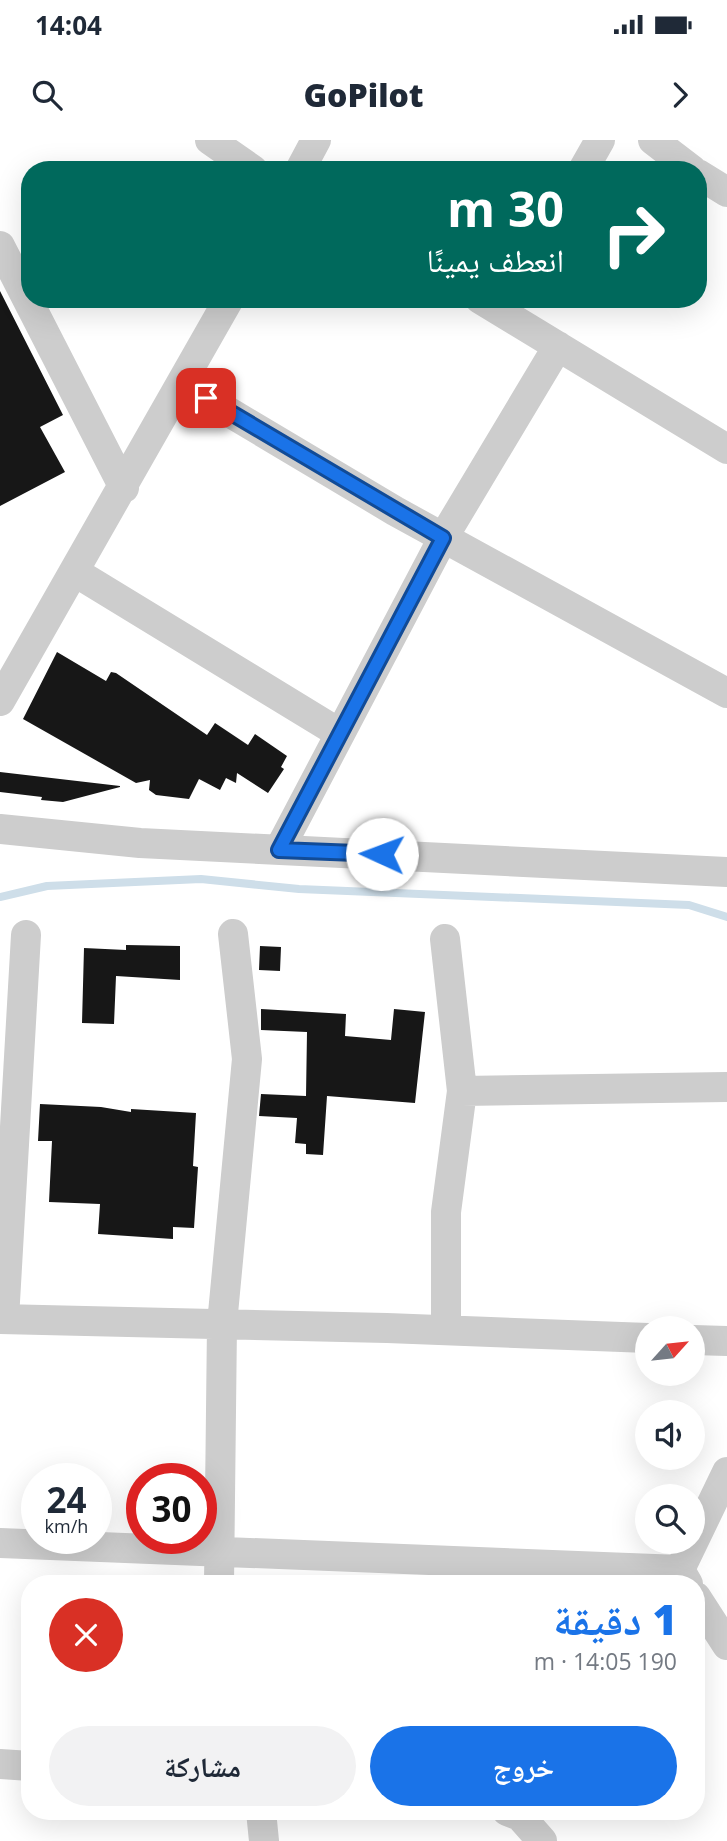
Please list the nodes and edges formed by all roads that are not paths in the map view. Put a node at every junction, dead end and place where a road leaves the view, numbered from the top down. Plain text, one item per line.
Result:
1 (210, 140) edge
2 (316, 140) edge
3 (600, 140) edge
4 (653, 140) edge
5 (240, 161) edge
6 (305, 161) edge
7 (588, 161) edge
8 (680, 161) edge
9 (707, 180) edge
10 (727, 192) edge
11 (0, 246) edge
12 (21, 287) edge
13 (32, 308) edge
14 (224, 308) edge
15 (506, 308) edge
16 (558, 346) junction
17 (182, 384) junction
18 (727, 449) edge
19 (124, 488) junction
20 (443, 538) junction
21 (75, 572) junction
22 (727, 693) edge
23 (1, 696) edge
24 (340, 733) junction
25 (0, 829) edge
26 (279, 850) junction
27 (727, 872) edge
28 (233, 934) dead end
29 (26, 935) dead end
30 (445, 939) dead end
31 (727, 1087) edge
32 (462, 1091) junction
33 (2, 1319) edge
34 (222, 1324) junction
35 (446, 1330) junction
36 (635, 1337) edge
37 (705, 1340) edge
38 (727, 1341) edge
39 (727, 1472) edge
40 (0, 1543) edge
41 (218, 1552) junction
42 (219, 1575) edge
43 (612, 1575) edge
44 (682, 1575) edge
45 (705, 1611) edge
46 (727, 1645) edge
47 (0, 1764) edge
48 (21, 1765) edge
49 (262, 1820) edge
50 (514, 1820) edge
51 (264, 1841) edge
52 (542, 1841) edge

1 - 5 street
2 - 6 street
3 - 7 street
4 - 8 street
9 - 10 street
11 - 12 street
13 - 19 street
14 - 17 street
15 - 16 street
16 - 18 street
16 - 20 street
17 - 19 street
17 - 20 street
19 - 21 street
20 - 22 street
20 - 24 street
21 - 23 street
21 - 24 street
24 - 26 street
25 - 26 street
26 - 27 street
28 - 34 street
29 - 33 street
30 - 32 street
31 - 32 street
32 - 35 street
33 - 34 street
34 - 35 street
34 - 41 street
35 - 36 street
37 - 38 street
39 - 44 street
40 - 41 street
41 - 42 street
41 - 43 street
45 - 46 street
47 - 48 street
49 - 51 street
50 - 52 street

